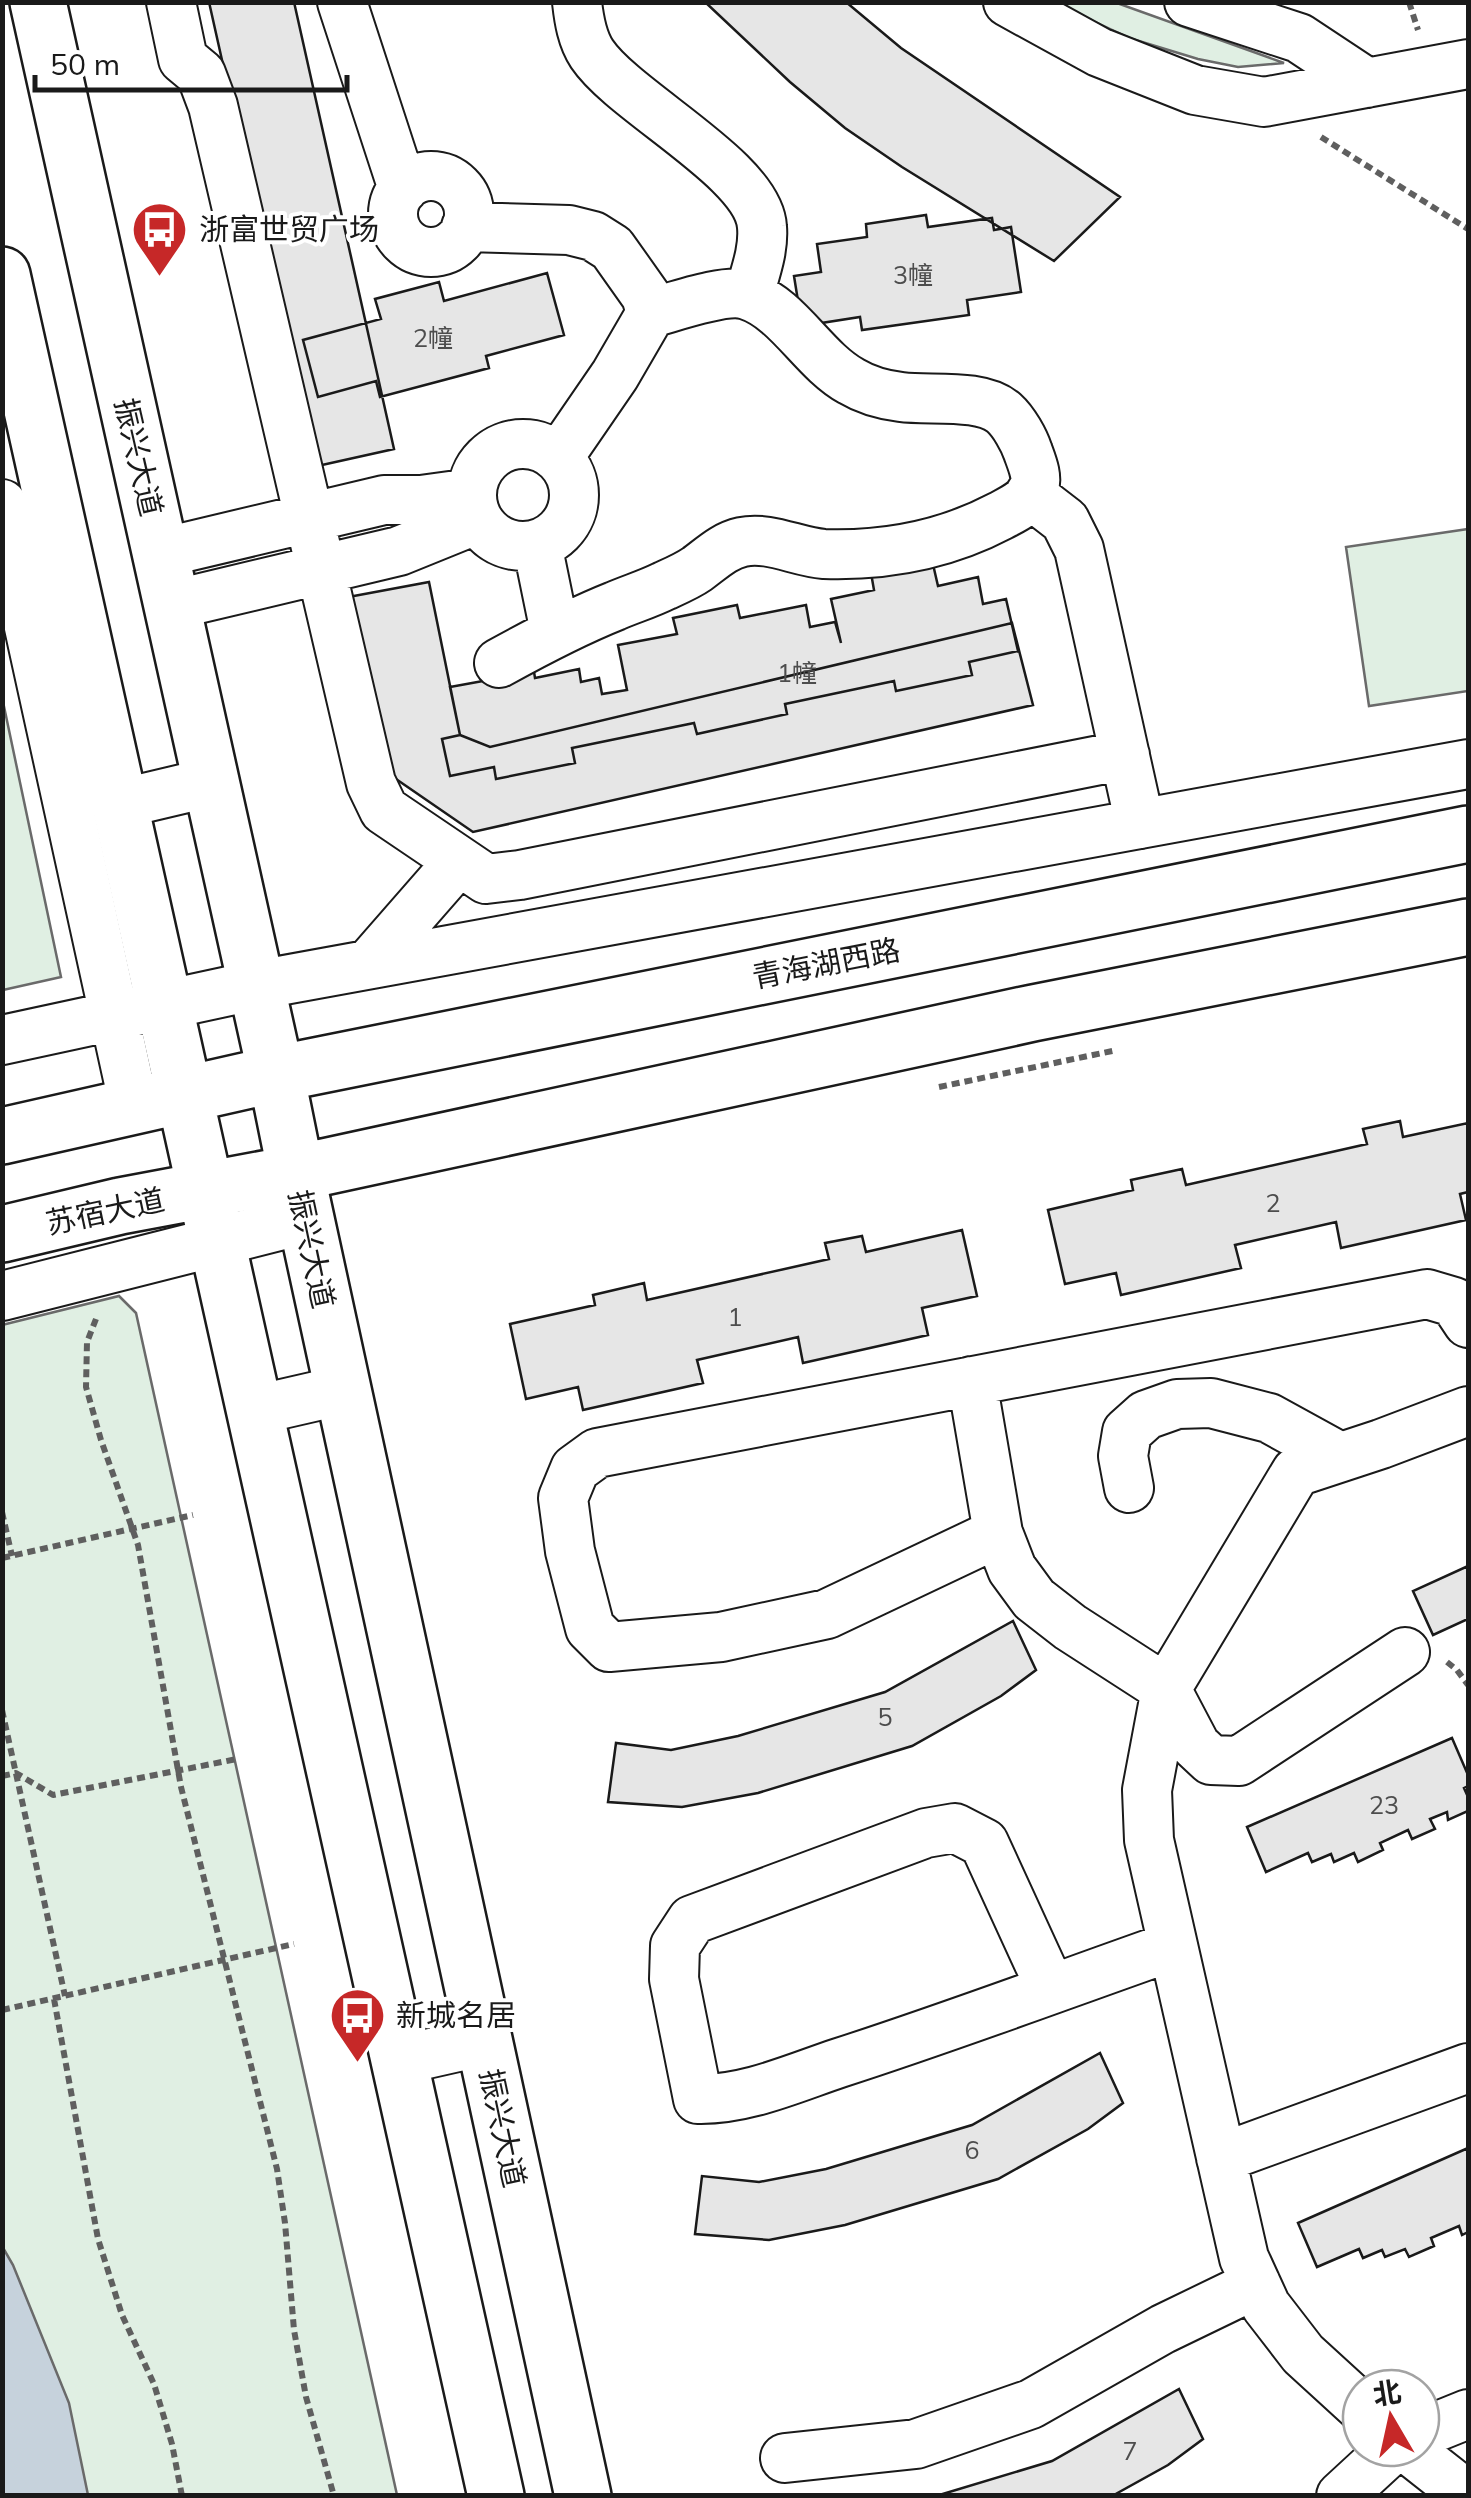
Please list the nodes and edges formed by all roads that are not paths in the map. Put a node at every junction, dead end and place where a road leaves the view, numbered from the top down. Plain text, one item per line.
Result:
1 (38, 2) edge
2 (172, 2) edge
3 (342, 2) edge
4 (577, 2) edge
5 (1008, 2) edge
6 (1189, 2) edge
7 (1468, 64) edge
8 (1367, 83) junction
9 (2, 275) edge
10 (748, 295) junction
11 (651, 312) junction
12 (558, 458) junction
13 (1030, 494) junction
14 (2, 504) edge
15 (475, 506) junction
16 (309, 519) junction
17 (537, 544) junction
18 (321, 570) junction
19 (166, 579) junction
20 (555, 632) junction
21 (499, 663) dead end
22 (1125, 755) junction
23 (1468, 764) edge
24 (212, 782) junction
25 (120, 804) junction
26 (1140, 824) junction
27 (1468, 834) edge
28 (459, 861) junction
29 (1468, 927) edge
30 (369, 964) junction
31 (256, 985) junction
32 (140, 1010) junction
33 (2, 1040) edge
34 (276, 1074) junction
35 (140, 1105) junction
36 (2, 1136) edge
37 (301, 1196) junction
38 (213, 1215) junction
39 (2, 1234) edge
40 (1448, 1288) edge
41 (2, 1296) edge
42 (1468, 1322) edge
43 (972, 1381) junction
44 (343, 1390) junction
45 (256, 1410) junction
46 (1468, 1411) edge
47 (1340, 1457) junction
48 (1129, 1488) dead end
49 (998, 1532) junction
50 (1405, 1652) dead end
51 (1166, 1689) junction
52 (1173, 1946) junction
53 (1051, 1989) junction
54 (484, 2042) junction
55 (400, 2060) junction
56 (1468, 2068) edge
57 (1221, 2158) junction
58 (1256, 2284) junction
59 (1341, 2389) edge
60 (1468, 2414) edge
61 (1441, 2425) edge
62 (785, 2458) dead end
63 (1371, 2468) edge
64 (1432, 2468) edge
65 (496, 2496) edge
66 (583, 2496) edge
67 (1341, 2496) edge
68 (1468, 2496) edge

1 - 19 main road, 振兴大道
2 - 16 street
3 - 11 street
4 - 10 street
5 - 8 street
6 - 8 street
7 - 8 street
9 - 25 main road
10 - 11 street
10 - 13 street
11 - 12 street
12 - 15 street
12 - 17 street
13 - 20 street
13 - 22 street
14 - 32 street
15 - 16 street
15 - 17 street
15 - 18 street
16 - 18 street
16 - 19 street
17 - 20 street
18 - 19 street
18 - 28 street
19 - 24 main road, 振兴大道
20 - 21 street
22 - 26 street
22 - 28 street
23 - 26 street
24 - 25 street
24 - 31 main road, 振兴大道
25 - 32 main road
26 - 30 street
27 - 34 main road, 青海湖西路
28 - 30 street
29 - 37 main road
30 - 31 street
31 - 32 street
31 - 34 main road, 振兴大道
32 - 33 street
32 - 35 main road
34 - 35 main road, 青海湖西路
34 - 37 main road, 振兴大道
35 - 36 main road
35 - 38 main road
37 - 38 main road
37 - 44 main road, 振兴大道
38 - 39 main road, 苏宿大道
38 - 41 street
38 - 45 main road
40 - 42 street
40 - 43 street
43 - 49 street
43 - 49 street
44 - 45 street
44 - 54 main road, 振兴大道
45 - 55 main road
46 - 47 street
47 - 48 street
47 - 51 street
49 - 51 street
50 - 51 street
51 - 52 street
52 - 53 street
52 - 57 street
53 - 53 street
54 - 55 street
54 - 66 main road, 振兴大道
55 - 65 main road
56 - 57 street
57 - 58 street
58 - 59 street
58 - 62 street
60 - 61 street
63 - 67 street
64 - 68 street

